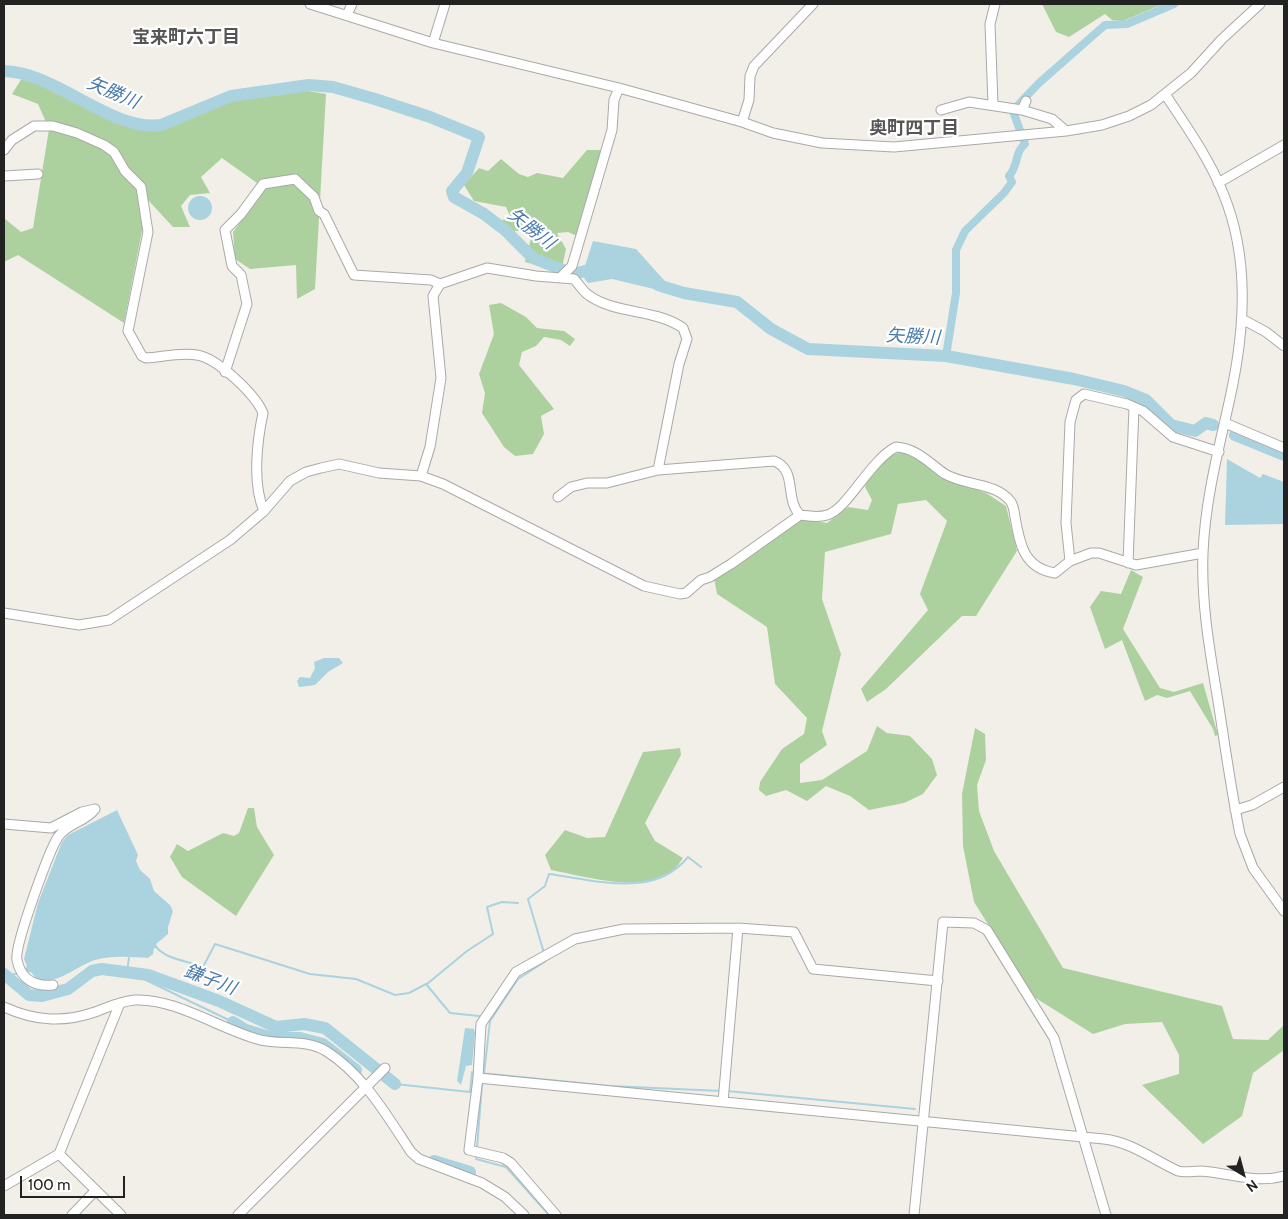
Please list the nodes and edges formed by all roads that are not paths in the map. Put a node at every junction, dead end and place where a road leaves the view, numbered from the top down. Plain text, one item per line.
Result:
1 (310, 4) edge
2 (352, 4) edge
3 (445, 4) edge
4 (813, 4) edge
5 (995, 4) edge
6 (1260, 4) edge
7 (347, 15) junction
8 (433, 43) junction
9 (619, 88) junction
10 (1165, 94) junction
11 (993, 104) junction
12 (941, 110) dead end
13 (742, 122) junction
14 (1066, 131) junction
15 (1284, 145) edge
16 (4, 150) edge
17 (38, 174) dead end
18 (4, 176) edge
19 (1218, 182) junction
20 (560, 278) junction
21 (440, 284) junction
22 (1242, 319) junction
23 (1284, 346) edge
24 (225, 372) junction
25 (1134, 407) junction
26 (1225, 423) junction
27 (1284, 448) edge
28 (1219, 452) junction
29 (658, 470) junction
30 (421, 476) junction
31 (558, 497) dead end
32 (264, 511) junction
33 (800, 515) junction
34 (1203, 553) junction
35 (1070, 561) junction
36 (1128, 563) junction
37 (4, 613) edge
38 (1284, 788) edge
39 (1235, 810) junction
40 (4, 824) edge
41 (1284, 911) edge
42 (738, 928) junction
43 (938, 981) junction
44 (53, 985) dead end
45 (120, 1003) junction
46 (4, 1007) edge
47 (385, 1068) dead end
48 (478, 1078) junction
49 (365, 1086) junction
50 (722, 1102) junction
51 (924, 1122) junction
52 (1084, 1137) junction
53 (60, 1154) junction
54 (1284, 1176) edge
55 (4, 1186) edge
56 (96, 1190) junction
57 (72, 1215) edge
58 (121, 1215) edge
59 (238, 1215) edge
60 (524, 1215) edge
61 (556, 1215) edge
62 (914, 1215) edge
63 (1106, 1215) edge

1 - 7 street
2 - 7 street
3 - 8 street
4 - 13 street
5 - 11 street
6 - 10 street
7 - 8 street
8 - 9 street
9 - 13 street
9 - 20 street
10 - 14 street
10 - 19 street
11 - 12 street
11 - 14 street
13 - 14 street
15 - 19 street
16 - 24 street
17 - 18 street
19 - 22 street
20 - 21 street
20 - 29 street
21 - 24 street
21 - 30 street
22 - 23 street
22 - 26 street
24 - 32 street
25 - 28 street
25 - 35 street
25 - 36 street
26 - 27 street
26 - 28 street
28 - 34 street
29 - 31 street
29 - 33 street
30 - 32 street
30 - 33 street
32 - 37 street
33 - 35 street
34 - 36 street
34 - 39 street
35 - 36 street
38 - 39 street
39 - 41 street
40 - 44 street
42 - 43 street
42 - 48 street
42 - 50 street
43 - 51 street
43 - 52 street
45 - 46 street
45 - 49 street
45 - 53 street
47 - 49 street
48 - 50 street
48 - 61 street
49 - 59 street
49 - 60 street
50 - 51 street
51 - 52 street
51 - 62 street
52 - 54 street
52 - 63 street
53 - 55 street
53 - 56 street
56 - 57 street
56 - 58 street

